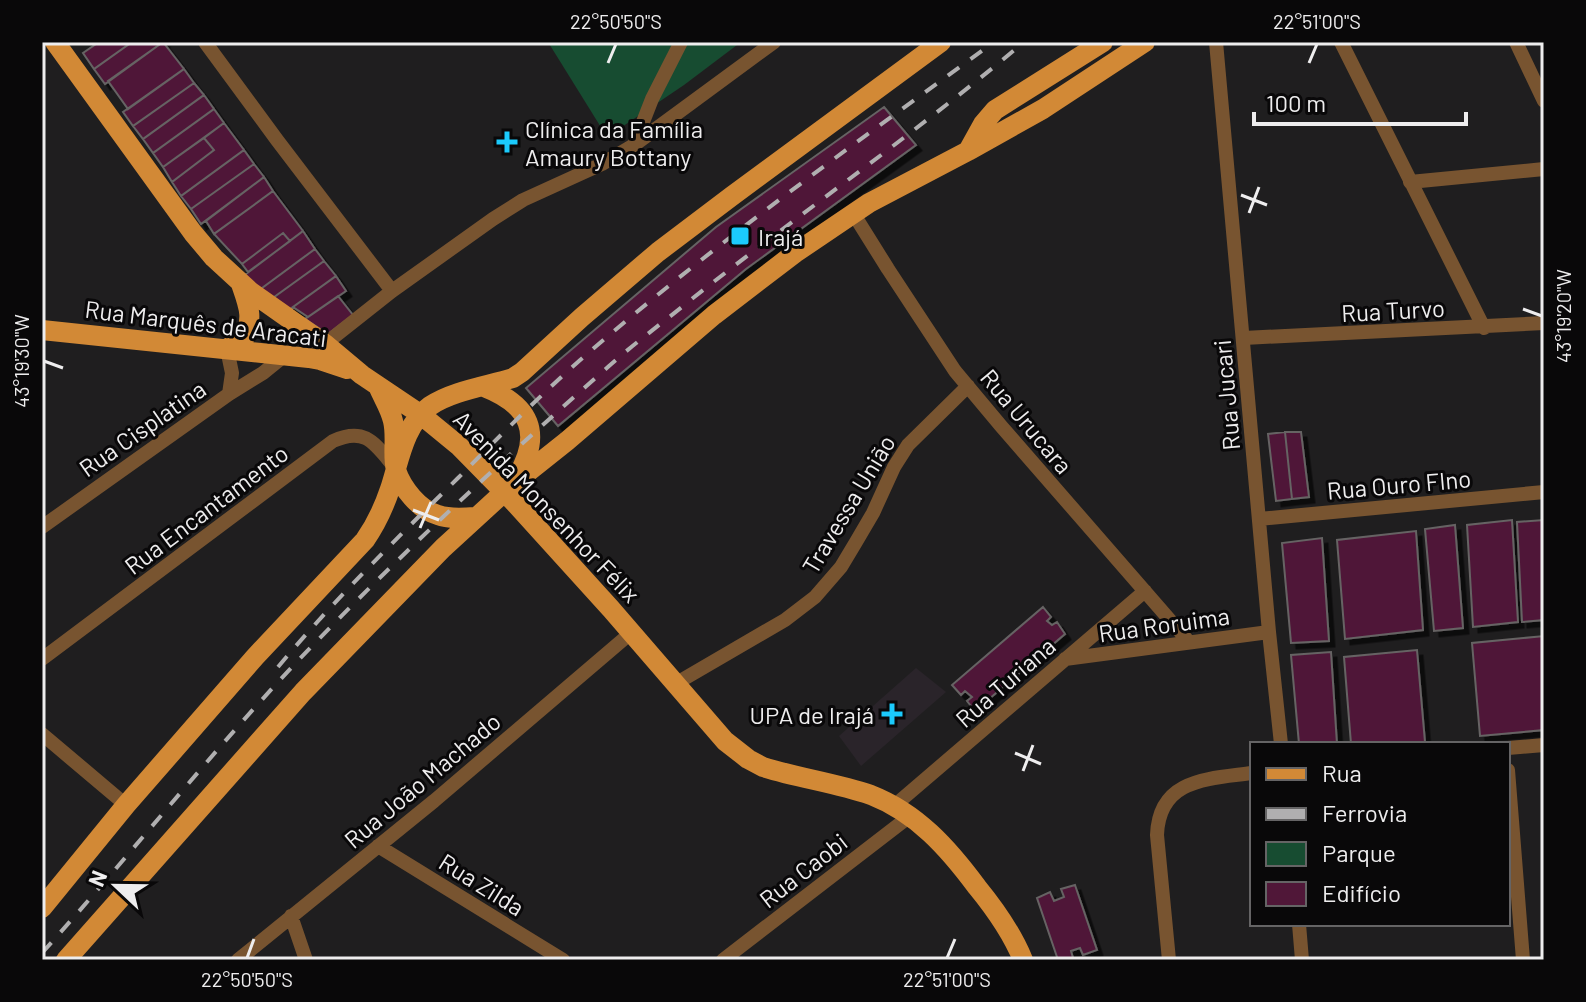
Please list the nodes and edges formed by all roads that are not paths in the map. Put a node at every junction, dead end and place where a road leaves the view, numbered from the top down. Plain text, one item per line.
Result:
1 (55, 42) edge
2 (205, 42) edge
3 (681, 42) edge
4 (774, 42) edge
5 (941, 42) edge
6 (1145, 42) edge
7 (1216, 42) edge
8 (1341, 42) edge
9 (1516, 42) edge
10 (1101, 43) edge
11 (1544, 101) edge
12 (634, 145) junction
13 (968, 151) junction
14 (1544, 169) edge
15 (1410, 182) junction
16 (853, 213) junction
17 (241, 284) junction
18 (392, 291) junction
19 (1544, 323) edge
20 (1484, 328) junction
21 (42, 330) edge
22 (1244, 338) junction
23 (325, 344) junction
24 (235, 345) junction
25 (284, 356) junction
26 (370, 380) junction
27 (968, 386) junction
28 (484, 387) junction
29 (229, 394) junction
30 (420, 414) junction
31 (396, 469) junction
32 (509, 488) junction
33 (1544, 492) edge
34 (475, 517) junction
35 (1259, 519) junction
36 (42, 527) edge
37 (1145, 591) junction
38 (632, 632) junction
39 (1269, 632) junction
40 (1189, 642) junction
41 (42, 659) edge
42 (1064, 659) junction
43 (675, 684) junction
44 (42, 734) edge
45 (1281, 742) edge
46 (1544, 745) edge
47 (1510, 748) edge
48 (1250, 773) edge
49 (1510, 795) edge
50 (126, 805) junction
51 (902, 811) junction
52 (378, 846) junction
53 (42, 908) edge
54 (291, 916) junction
55 (1299, 926) edge
56 (66, 960) edge
57 (238, 960) edge
58 (306, 960) edge
59 (563, 960) edge
60 (723, 960) edge
61 (1023, 960) edge
62 (1169, 960) edge
63 (1302, 960) edge
64 (1523, 960) edge

1 - 17 main road, Avenida Monsenhor Félix
2 - 18 street
3 - 12 street
4 - 12 street
5 - 28 main road
6 - 13 main road
7 - 22 street, Rua Jucari
8 - 15 street
9 - 11 street
10 - 13 main road
12 - 18 street
13 - 16 main road
14 - 15 street
15 - 20 street
16 - 27 street, Rua Urucara
16 - 32 main road
17 - 23 main road, Avenida Monsenhor Félix
17 - 24 main road
18 - 23 street
19 - 20 street, Rua Turvo
20 - 22 street, Rua Turvo
21 - 24 main road, Rua Marquês de Aracati
22 - 35 street, Rua Jucari
23 - 24 main road
23 - 26 main road, Avenida Monsenhor Félix
24 - 25 main road, Rua Marquês de Aracati
24 - 29 street, Rua Cisplatina
25 - 26 main road, Rua Marquês de Aracati
25 - 29 street, Rua Cisplatina
26 - 30 main road, Avenida Monsenhor Félix
26 - 31 main road
27 - 37 street, Rua Urucara
27 - 43 street, Travessa União
28 - 30 main road
28 - 32 main road
29 - 36 street, Rua Cisplatina
30 - 31 main road
30 - 32 main road, Avenida Monsenhor Félix
31 - 34 main road
31 - 41 street, Rua Encantamento
31 - 50 main road
32 - 34 main road
32 - 38 main road, Avenida Monsenhor Félix
33 - 35 street, Rua Ouro FIno
34 - 56 main road
35 - 39 street, Rua Jucari
37 - 40 street, Rua Urucara
37 - 42 street, Rua Turiana
38 - 43 main road, Avenida Monsenhor Félix
38 - 52 street, Rua João Machado
39 - 40 street, Rua Roruima
39 - 45 street, Rua Jucari
40 - 42 street, Rua Roruima
42 - 51 street, Rua Turiana
43 - 51 main road, Avenida Monsenhor Félix
44 - 50 street
46 - 47 street
48 - 62 street
49 - 64 street
50 - 53 main road
51 - 60 street, Rua Caobi
51 - 61 main road, Avenida Monsenhor Félix
52 - 54 street, Rua João Machado
52 - 59 street, Rua Zilda
54 - 57 street, Rua João Machado
54 - 58 street
55 - 63 street

